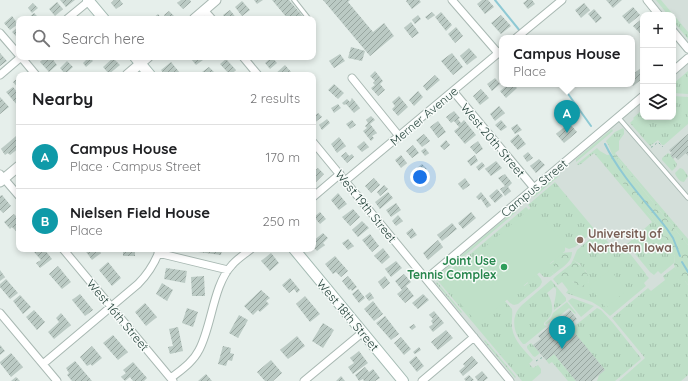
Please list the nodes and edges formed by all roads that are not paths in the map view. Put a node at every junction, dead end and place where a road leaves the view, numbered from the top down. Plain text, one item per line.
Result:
1 (89, 0) edge
2 (294, 0) edge
3 (452, 0) edge
4 (562, 0) edge
5 (647, 0) edge
6 (208, 4) edge
7 (657, 12) edge
8 (70, 16) edge
9 (102, 16) edge
10 (197, 16) edge
11 (211, 16) edge
12 (307, 16) edge
13 (0, 32) edge
14 (521, 34) edge
15 (676, 35) edge
16 (688, 50) edge
17 (499, 51) edge
18 (16, 52) edge
19 (499, 53) edge
20 (688, 58) edge
21 (17, 60) edge
22 (23, 60) edge
23 (140, 60) edge
24 (142, 60) edge
25 (246, 60) edge
26 (676, 68) edge
27 (33, 72) edge
28 (130, 72) edge
29 (148, 72) edge
30 (256, 72) edge
31 (0, 75) edge
32 (352, 78) dead end
33 (453, 91) junction
34 (640, 99) edge
35 (618, 117) junction
36 (399, 136) junction
37 (316, 146) edge
38 (16, 168) edge
39 (340, 174) junction
40 (1, 178) edge
41 (345, 181) junction
42 (534, 188) junction
43 (16, 193) edge
44 (316, 194) edge
45 (688, 198) edge
46 (66, 252) edge
47 (159, 252) edge
48 (163, 252) edge
49 (247, 252) edge
50 (296, 252) edge
51 (228, 270) junction
52 (426, 279) junction
53 (112, 307) junction
54 (0, 312) edge
55 (363, 332) junction
56 (474, 337) junction
57 (43, 364) junction
58 (172, 380) edge
59 (57, 381) edge
60 (304, 381) edge
61 (403, 381) edge
62 (422, 381) edge
63 (510, 381) edge

1 - 8 street
1 - 9 main road
2 - 12 lane
3 - 17 street
4 - 14 street
5 - 7 street
6 - 10 street
6 - 11 street
13 - 18 street
15 - 16 street
19 - 33 street, Merner Avenue
20 - 26 street
21 - 31 street
22 - 27 street
23 - 28 street
24 - 29 main road
25 - 30 street
32 - 36 street
33 - 36 street, Merner Avenue
33 - 42 street, West 20th Street
34 - 35 street, Campus Street
35 - 42 street, Campus Street
35 - 45 lane
36 - 41 street, Merner Avenue
37 - 39 street, West 19th Street
38 - 40 street
39 - 41 street, West 19th Street
39 - 44 street
40 - 43 street
41 - 52 street, West 19th Street
42 - 52 street, Campus Street
46 - 53 street, West 16th Street
47 - 53 street
48 - 51 street
49 - 51 street
50 - 55 main road, West 18th Street
51 - 58 street
52 - 56 street, West 19th Street
53 - 57 street
53 - 58 street, West 16th Street
54 - 57 street
55 - 60 street
55 - 61 main road, West 18th Street
56 - 62 street
56 - 63 street, West 19th Street
57 - 59 street

